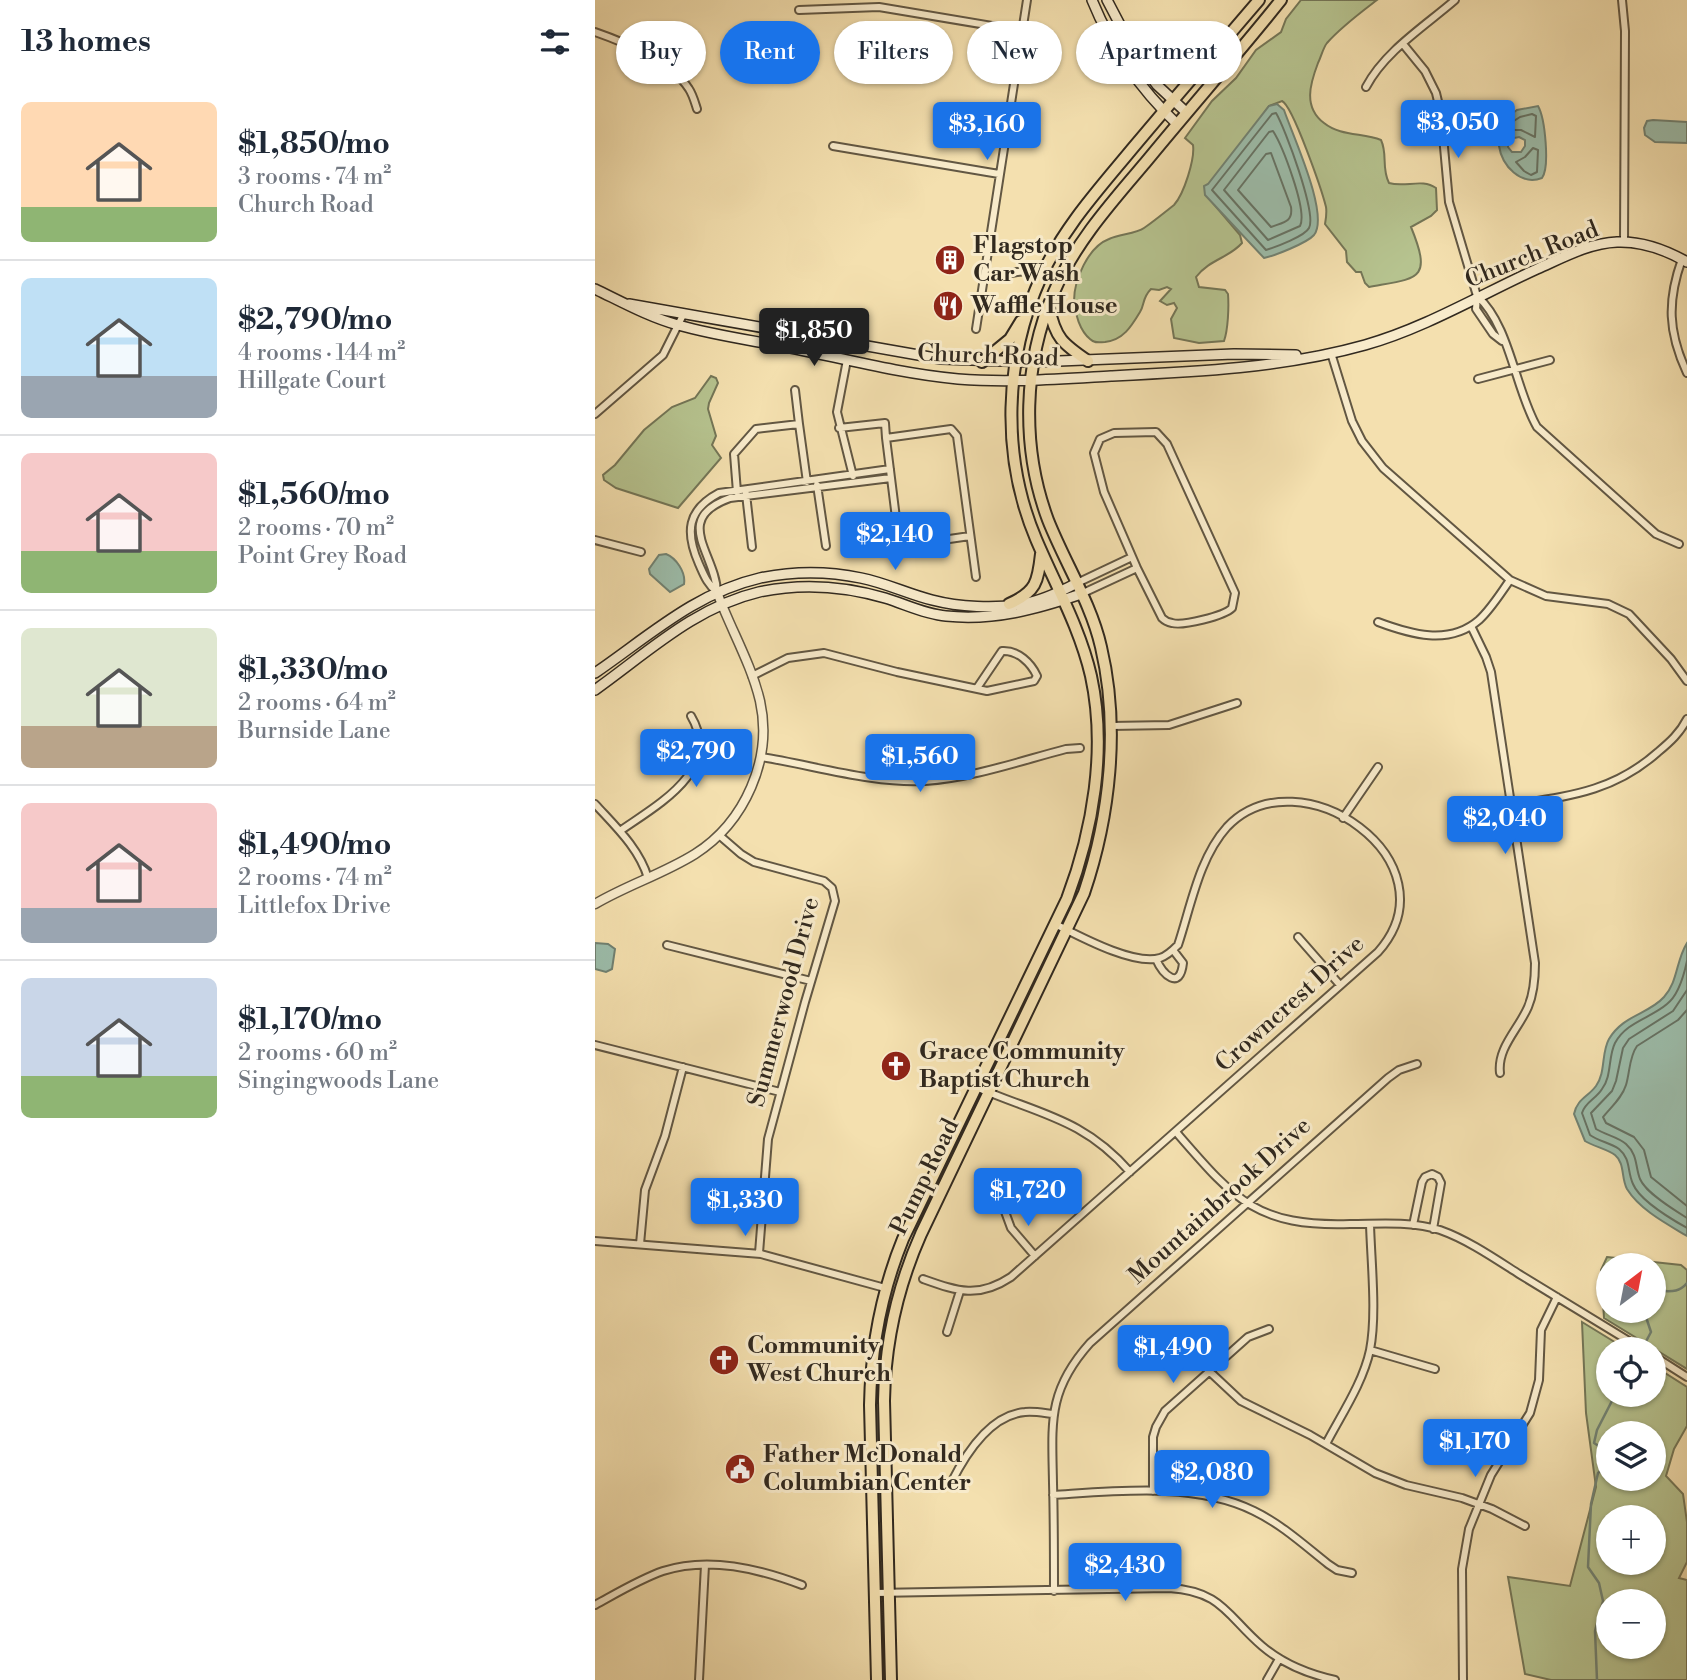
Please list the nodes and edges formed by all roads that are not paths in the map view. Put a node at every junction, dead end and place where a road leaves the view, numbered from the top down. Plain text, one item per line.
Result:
1 (910, 0) edge
2 (1027, 0) edge
3 (1092, 0) edge
4 (1107, 0) edge
5 (1259, 0) edge
6 (1281, 0) edge
7 (1455, 0) edge
8 (1622, 0) edge
9 (799, 10) dead end
10 (908, 11) junction
11 (967, 21) edge
12 (1024, 21) edge
13 (595, 32) edge
14 (1403, 44) junction
15 (1013, 84) edge
16 (1366, 87) dead end
17 (1174, 100) junction
18 (697, 109) dead end
19 (1164, 111) junction
20 (1187, 113) junction
21 (1177, 124) junction
22 (833, 146) dead end
23 (999, 174) junction
24 (1623, 242) junction
25 (1684, 261) edge
26 (1042, 275) junction
27 (984, 277) junction
28 (595, 289) edge
29 (1477, 296) junction
30 (628, 303) junction
31 (1048, 305) junction
32 (1028, 310) junction
33 (684, 313) junction
34 (678, 325) junction
35 (976, 329) dead end
36 (1331, 353) junction
37 (1314, 356) junction
38 (847, 360) junction
39 (1550, 360) dead end
40 (1088, 361) junction
41 (982, 362) junction
42 (1015, 362) junction
43 (1034, 362) junction
44 (1515, 369) junction
45 (1687, 373) edge
46 (1478, 379) dead end
47 (1013, 380) junction
48 (1031, 380) junction
49 (795, 390) dead end
50 (595, 414) edge
51 (799, 424) junction
52 (839, 428) junction
53 (886, 438) junction
54 (890, 469) junction
55 (853, 478) junction
56 (891, 478) junction
57 (817, 483) junction
58 (807, 484) junction
59 (746, 493) junction
60 (737, 494) junction
61 (970, 536) junction
62 (595, 540) edge
63 (1679, 544) dead end
64 (826, 546) dead end
65 (752, 547) dead end
66 (1041, 551) junction
67 (641, 552) dead end
68 (1132, 557) junction
69 (1137, 568) junction
70 (976, 577) dead end
71 (1510, 580) junction
72 (1079, 589) junction
73 (717, 592) junction
74 (1061, 596) junction
75 (722, 604) junction
76 (1009, 604) junction
77 (1378, 622) dead end
78 (1471, 626) junction
79 (595, 673) edge
80 (752, 676) junction
81 (1687, 681) edge
82 (977, 688) junction
83 (595, 690) edge
84 (1237, 703) dead end
85 (691, 716) dead end
86 (1687, 719) edge
87 (1111, 726) junction
88 (1080, 748) dead end
89 (761, 757) junction
90 (1378, 767) dead end
91 (595, 804) edge
92 (1511, 805) junction
93 (1343, 818) junction
94 (620, 831) junction
95 (719, 835) junction
96 (648, 877) junction
97 (595, 904) edge
98 (1055, 925) junction
99 (1067, 930) junction
100 (1298, 937) dead end
101 (667, 945) dead end
102 (1173, 950) junction
103 (1156, 959) junction
104 (811, 982) junction
105 (1340, 985) junction
106 (595, 1045) edge
107 (1417, 1064) dead end
108 (683, 1067) junction
109 (1500, 1073) dead end
110 (977, 1087) junction
111 (780, 1092) junction
112 (989, 1093) junction
113 (1176, 1132) junction
114 (1130, 1172) junction
115 (1246, 1203) junction
116 (1004, 1209) dead end
117 (1370, 1224) junction
118 (1413, 1225) junction
119 (1433, 1228) junction
120 (595, 1241) edge
121 (640, 1244) junction
122 (759, 1253) junction
123 (1035, 1256) junction
124 (923, 1279) dead end
125 (885, 1288) junction
126 (960, 1291) junction
127 (1557, 1297) junction
128 (1269, 1329) dead end
129 (947, 1332) dead end
130 (1623, 1337) edge
131 (1370, 1350) junction
132 (1666, 1364) edge
133 (1435, 1369) dead end
134 (1209, 1371) junction
135 (1687, 1377) edge
136 (1053, 1414) junction
137 (1326, 1444) junction
138 (951, 1483) dead end
139 (1153, 1491) junction
140 (1053, 1495) junction
141 (1479, 1504) junction
142 (1525, 1526) dead end
143 (705, 1566) junction
144 (1352, 1573) dead end
145 (802, 1585) dead end
146 (1055, 1591) junction
147 (875, 1593) junction
148 (888, 1593) junction
149 (595, 1605) edge
150 (1279, 1659) junction
151 (699, 1680) edge
152 (877, 1680) edge
153 (891, 1680) edge
154 (1267, 1680) edge
155 (1335, 1680) edge
156 (1463, 1680) edge

1 - 10 street
2 - 12 street
3 - 19 main road
4 - 17 main road
5 - 17 main road
6 - 20 main road, Pump Road
7 - 14 street
8 - 24 street
9 - 10 street
10 - 11 street
13 - 18 street
14 - 16 street
14 - 29 street
15 - 23 street
17 - 19 main road
17 - 20 main road
19 - 21 main road
19 - 26 main road
20 - 21 main road, Pump Road
21 - 31 main road, Pump Road
22 - 23 street
23 - 27 street
24 - 25 main road, Church Road
24 - 29 main road, Church Road
25 - 45 street
26 - 27 street
26 - 32 main road
27 - 35 street
28 - 30 main road, Church Road
29 - 36 main road, Church Road
29 - 44 street
30 - 33 main road, Church Road
30 - 34 main road, Church Road
31 - 40 main road
31 - 43 main road, Pump Road
32 - 41 main road
32 - 42 main road, Pump Road
33 - 34 street
33 - 41 main road, Church Road
34 - 38 main road, Church Road
34 - 50 street
36 - 37 main road, Church Road
36 - 71 street
37 - 40 main road, Church Road
37 - 48 main road, Church Road
38 - 47 main road, Church Road
38 - 52 street
39 - 44 street
40 - 43 main road, Church Road
41 - 42 main road, Church Road
42 - 43 main road, Church Road
42 - 47 main road, Pump Road
43 - 48 main road, Pump Road
44 - 46 street
44 - 63 street
47 - 48 main road, Church Road
47 - 66 main road, Pump Road
48 - 72 main road, Pump Road
49 - 51 street
51 - 58 street
51 - 60 street
52 - 53 street
52 - 55 street
53 - 54 street
53 - 61 street
54 - 55 street
54 - 56 street
55 - 56 street
55 - 57 street
56 - 61 street
57 - 58 street
57 - 64 street
58 - 59 street
59 - 60 street
59 - 65 street
60 - 73 street
61 - 70 street
62 - 67 street
66 - 74 main road, Pump Road
66 - 76 main road
68 - 69 street
68 - 69 street
68 - 72 street
69 - 72 street
71 - 78 street
71 - 81 street
72 - 74 main road
72 - 87 main road, Pump Road
73 - 75 street
73 - 76 main road
73 - 79 main road
74 - 75 main road
74 - 76 main road
74 - 98 main road, Pump Road
75 - 80 street
75 - 83 main road
77 - 78 street
78 - 92 street
80 - 82 street
80 - 89 street
82 - 82 street
84 - 87 street
85 - 94 street
86 - 92 street
87 - 99 main road, Pump Road
88 - 89 street
89 - 95 street
90 - 93 street
91 - 94 street
92 - 109 street
93 - 102 street, Crowncrest Drive
93 - 105 street, Crowncrest Drive
94 - 96 street
95 - 96 street
95 - 104 street, Summerwood Drive
96 - 97 street
98 - 99 street, Crowncrest Drive
98 - 110 main road, Pump Road
99 - 103 street, Crowncrest Drive
99 - 112 main road, Pump Road
100 - 105 street
101 - 104 street
102 - 103 street
102 - 103 street, Crowncrest Drive
104 - 111 street, Summerwood Drive
105 - 113 street, Crowncrest Drive
106 - 108 street
107 - 115 street, Mountainbrook Drive
108 - 111 street
108 - 121 street
110 - 112 street
110 - 125 main road, Pump Road
111 - 122 street, Summerwood Drive
112 - 114 street
112 - 148 main road, Pump Road
113 - 114 street, Crowncrest Drive
113 - 115 street
114 - 123 street, Crowncrest Drive
115 - 117 street
115 - 136 street, Mountainbrook Drive
116 - 123 street
117 - 118 street
117 - 131 street
118 - 119 street
118 - 119 street
119 - 127 street
120 - 121 street
121 - 122 street
122 - 125 street
123 - 126 street, Crowncrest Drive
124 - 126 street, Crowncrest Drive
125 - 147 main road, Pump Road
126 - 129 street
127 - 130 street
127 - 141 street
128 - 134 street
131 - 133 street
131 - 137 street
132 - 135 street
134 - 137 street
134 - 139 street
136 - 138 street
136 - 140 street, Mountainbrook Drive
137 - 141 street
139 - 140 street
139 - 144 street
140 - 146 street, Mountainbrook Drive
141 - 142 street
141 - 156 street
143 - 145 street
143 - 149 street
143 - 151 street
146 - 148 street
146 - 150 street
147 - 148 street
147 - 152 main road, Pump Road
148 - 153 main road, Pump Road
150 - 154 street
150 - 155 street

